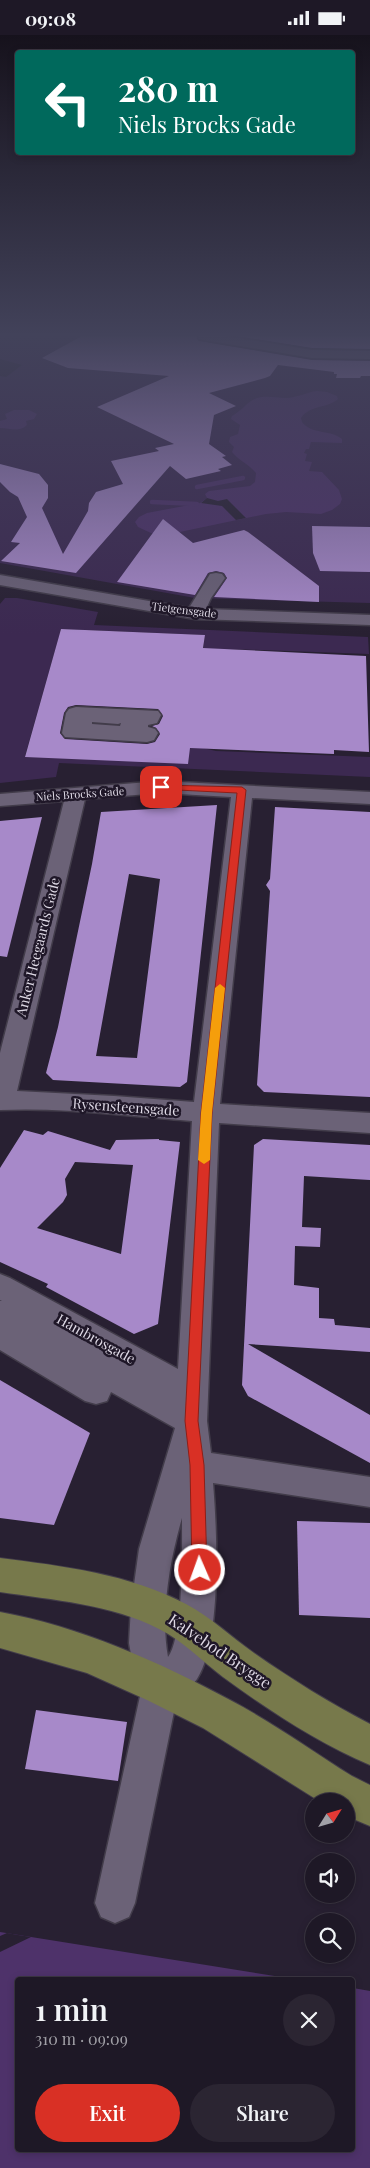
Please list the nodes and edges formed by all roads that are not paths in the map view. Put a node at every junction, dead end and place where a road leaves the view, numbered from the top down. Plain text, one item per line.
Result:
1 (216, 578) dead end
2 (0, 580) edge
3 (195, 613) junction
4 (370, 620) edge
5 (242, 790) junction
6 (76, 794) junction
7 (370, 798) edge
8 (0, 800) edge
9 (1, 1101) edge
10 (206, 1113) junction
11 (370, 1123) edge
12 (0, 1294) edge
13 (0, 1335) edge
14 (96, 1391) dead end
15 (192, 1407) junction
16 (189, 1464) junction
17 (370, 1492) edge
18 (0, 1575) edge
19 (149, 1606) junction
20 (0, 1630) edge
21 (194, 1631) junction
22 (162, 1686) junction
23 (370, 1745) edge
24 (370, 1807) edge
25 (115, 1903) dead end

1 - 3 street
2 - 3 street, Tietgensgade
3 - 4 street, Tietgensgade
5 - 6 street, Niels Brocks Gade
5 - 7 street, Niels Brocks Gade
5 - 10 street
6 - 8 street, Niels Brocks Gade
6 - 9 street, Anker Heegaards Gade
9 - 10 street, Rysensteensgade
10 - 11 street, Rysensteensgade
10 - 15 street
12 - 15 street, Hambrosgade
13 - 14 street
15 - 16 street
16 - 17 street
16 - 19 street
16 - 21 street
18 - 19 main road, Kalvebod Brygge
19 - 21 main road, Kalvebod Brygge
19 - 22 street
20 - 22 main road
21 - 22 street
21 - 23 main road, Kalvebod Brygge
22 - 24 main road
22 - 25 street

